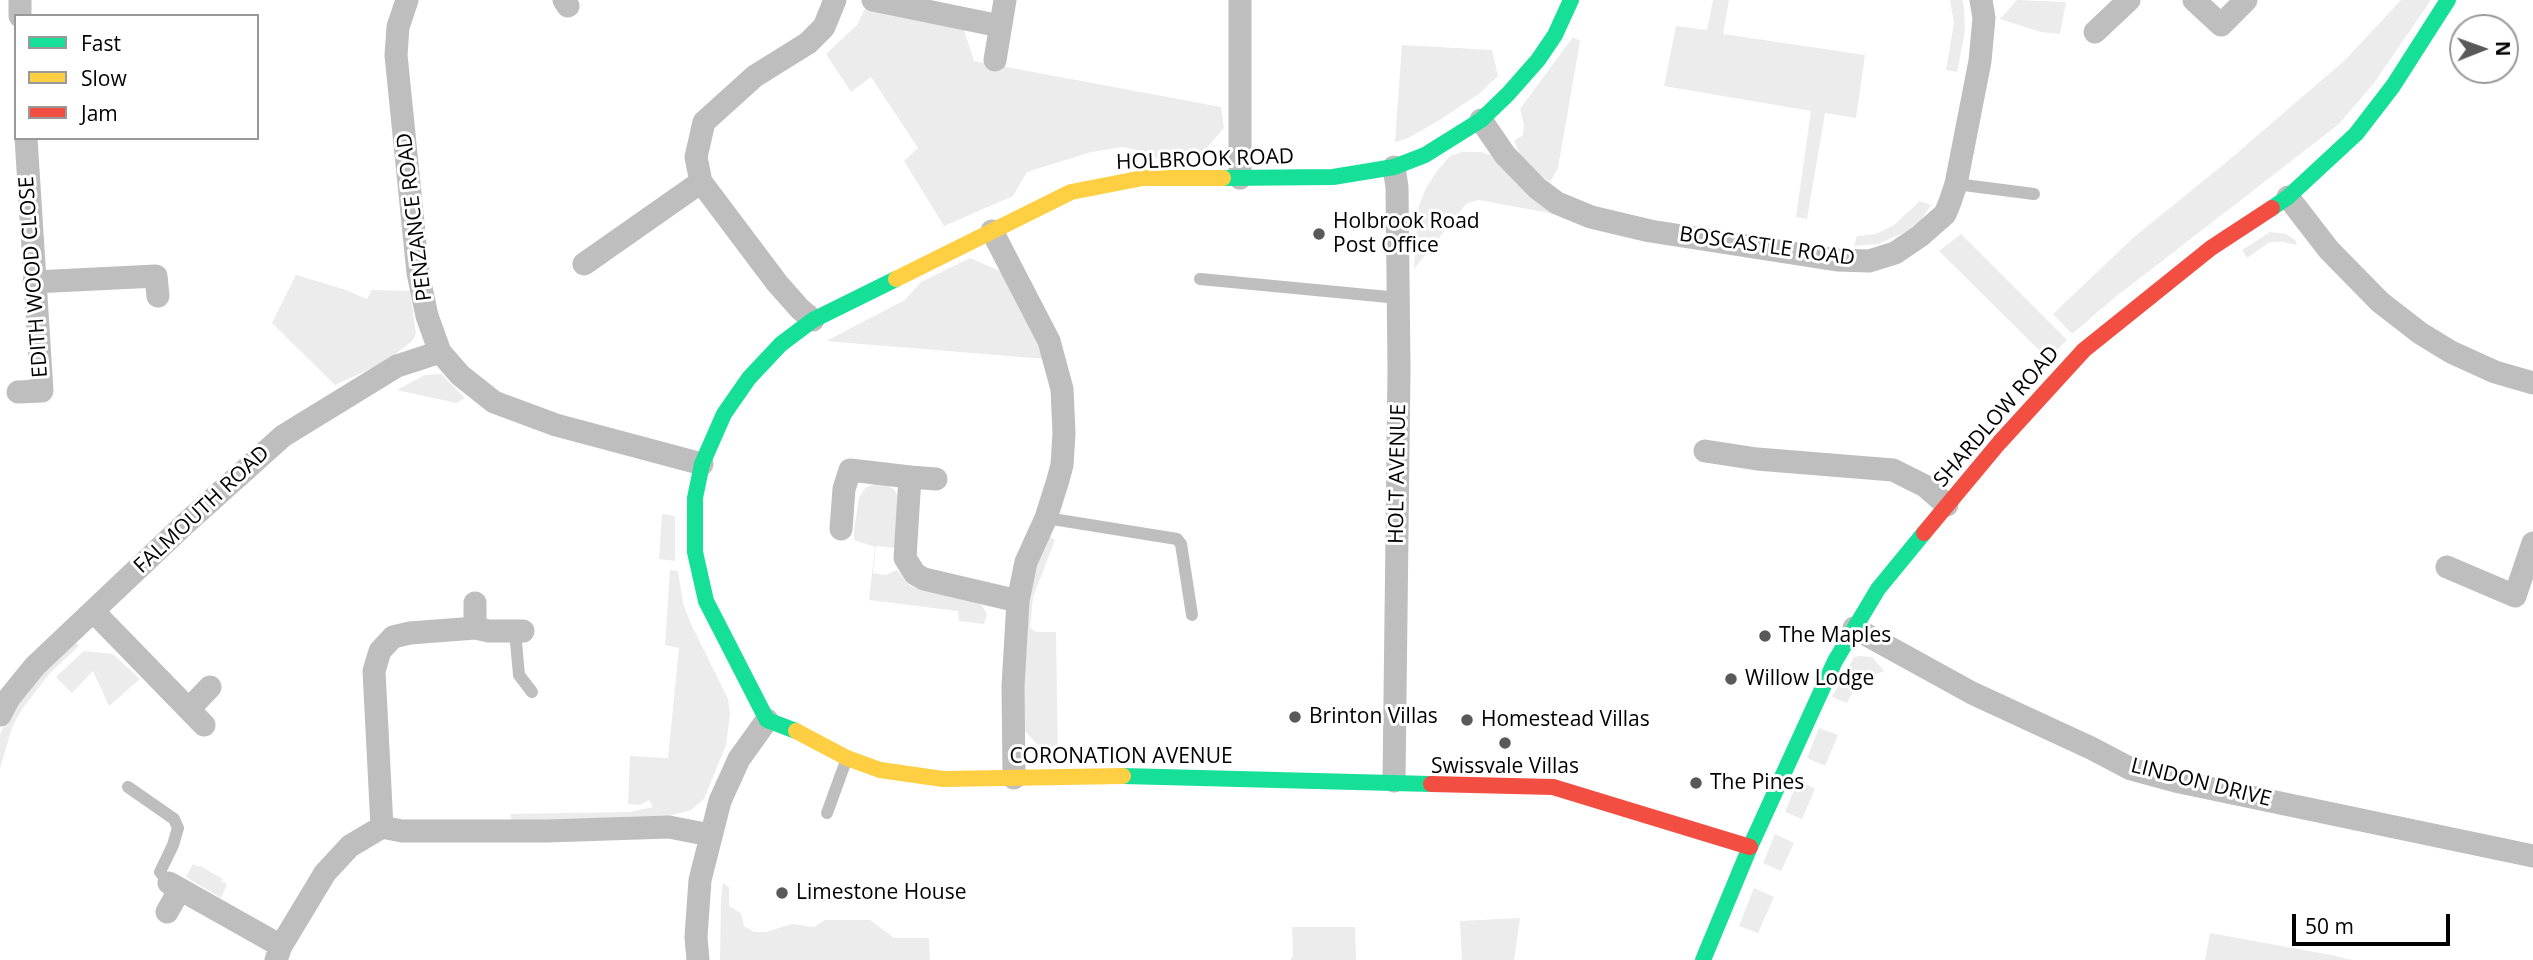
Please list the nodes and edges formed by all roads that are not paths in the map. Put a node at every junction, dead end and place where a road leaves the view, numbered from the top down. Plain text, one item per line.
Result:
1 (407, 0) edge
2 (835, 0) edge
3 (873, 0) edge
4 (1005, 0) edge
5 (1240, 0) edge
6 (1571, 0) edge
7 (2105, 0) edge
8 (2194, 0) edge
9 (2246, 0) edge
10 (2448, 0) edge
11 (1988, 1) edge
12 (1000, 26) junction
13 (2095, 32) dead end
14 (995, 60) dead end
15 (1481, 120) junction
16 (26, 140) edge
17 (1394, 167) junction
18 (1240, 178) junction
19 (701, 182) junction
20 (1956, 184) junction
21 (2034, 194) dead end
22 (2288, 197) junction
23 (992, 231) junction
24 (584, 264) dead end
25 (1200, 279) dead end
26 (34, 282) junction
27 (159, 296) dead end
28 (1399, 298) junction
29 (813, 320) junction
30 (440, 352) junction
31 (2533, 383) edge
32 (18, 392) dead end
33 (1704, 451) dead end
34 (702, 464) junction
35 (910, 477) junction
36 (936, 479) dead end
37 (1947, 505) junction
38 (1046, 518) junction
39 (841, 529) dead end
40 (2533, 543) edge
41 (2447, 567) dead end
42 (2524, 600) edge
43 (1018, 601) junction
44 (475, 603) dead end
45 (94, 612) junction
46 (1192, 615) dead end
47 (475, 628) junction
48 (1854, 628) junction
49 (519, 631) joint
50 (210, 687) dead end
51 (532, 692) dead end
52 (0, 715) edge
53 (767, 720) junction
54 (847, 758) junction
55 (1014, 778) junction
56 (1394, 781) junction
57 (128, 787) dead end
58 (827, 813) dead end
59 (382, 827) junction
60 (710, 835) junction
61 (1750, 847) junction
62 (2533, 856) edge
63 (175, 886) junction
64 (167, 912) dead end
65 (278, 953) edge
66 (698, 960) edge
67 (1703, 960) edge

1 - 30 street, PENZANCE ROAD
2 - 19 street
3 - 12 street
4 - 12 street
5 - 18 street
6 - 15 street, HOLBROOK ROAD
7 - 13 street
8 - 9 street
10 - 22 street, SHARDLOW ROAD
11 - 20 street, BOSCASTLE ROAD
12 - 14 street
15 - 17 street, HOLBROOK ROAD
15 - 20 street, BOSCASTLE ROAD
16 - 26 street, EDITH WOOD CLOSE
17 - 18 street, HOLBROOK ROAD
17 - 28 street, HOLT AVENUE
18 - 23 street, HOLBROOK ROAD
19 - 24 street
19 - 29 street
20 - 21 lane
22 - 31 street
22 - 37 street, SHARDLOW ROAD
23 - 29 street, HOLBROOK ROAD
23 - 38 street
25 - 28 lane
26 - 27 street
26 - 32 street, EDITH WOOD CLOSE
28 - 56 street, HOLT AVENUE
29 - 34 street, HOLBROOK ROAD
30 - 34 street, PENZANCE ROAD
30 - 45 street, FALMOUTH ROAD
33 - 37 street
34 - 53 street
35 - 36 street
35 - 39 street
35 - 43 street
37 - 48 street, SHARDLOW ROAD
38 - 43 street
38 - 46 lane
40 - 42 street
41 - 42 street
43 - 55 street
44 - 47 street
45 - 50 street
45 - 52 street, FALMOUTH ROAD
47 - 49 street
47 - 59 street
48 - 61 street, SHARDLOW ROAD
48 - 62 street, LINDON DRIVE
49 - 51 lane
53 - 54 street, CORONATION AVENUE
53 - 60 street
54 - 55 street, CORONATION AVENUE
54 - 58 lane
55 - 56 street, CORONATION AVENUE
56 - 61 street, CORONATION AVENUE
57 - 63 lane
59 - 60 street
59 - 65 street
60 - 66 street
61 - 67 street, SHARDLOW ROAD
63 - 64 street
63 - 65 street

